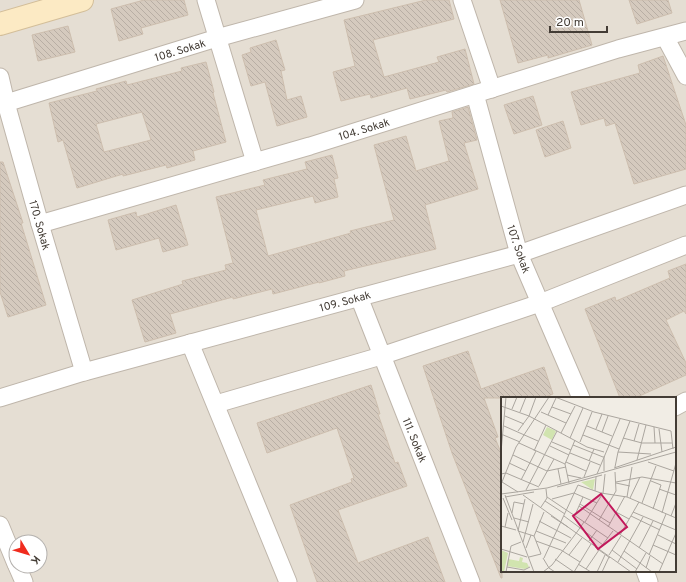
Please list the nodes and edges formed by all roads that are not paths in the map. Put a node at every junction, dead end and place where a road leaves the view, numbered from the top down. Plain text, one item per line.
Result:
1 (82, 0) edge
2 (206, 0) edge
3 (355, 0) edge
4 (462, 0) edge
5 (0, 24) edge
6 (686, 31) edge
7 (665, 37) junction
8 (217, 38) junction
9 (686, 76) edge
10 (0, 77) edge
11 (492, 89) junction
12 (475, 94) junction
13 (6, 103) junction
14 (255, 162) junction
15 (686, 194) edge
16 (40, 224) junction
17 (686, 245) edge
18 (519, 254) junction
19 (359, 297) junction
20 (540, 303) junction
21 (190, 343) junction
22 (381, 356) junction
23 (84, 372) junction
24 (581, 397) edge
25 (0, 398) edge
26 (686, 401) edge
27 (216, 404) junction
28 (676, 406) edge
29 (0, 524) edge
30 (8, 544) edge
31 (646, 572) edge
32 (288, 582) edge
33 (471, 582) edge
34 (649, 582) edge

1 - 5 main road
2 - 8 street
3 - 8 street, 108. Sokak
4 - 11 street
6 - 7 street, 104. Sokak
7 - 9 street
7 - 11 street, 104. Sokak
8 - 13 street, 108. Sokak
8 - 14 street
10 - 13 street, 170. Sokak
11 - 12 street, 104. Sokak
12 - 14 street, 104. Sokak
12 - 18 street, 107. Sokak
13 - 16 street, 170. Sokak
14 - 16 street, 104. Sokak
15 - 18 street, 109. Sokak
16 - 23 street, 170. Sokak
17 - 20 street
18 - 19 street, 109. Sokak
18 - 20 street, 107. Sokak
19 - 21 street, 109. Sokak
19 - 22 street, 111. Sokak
20 - 22 street
20 - 24 street, 107. Sokak
21 - 23 street, 109. Sokak
21 - 27 street
22 - 27 street
22 - 33 street, 111. Sokak
23 - 25 street, 109. Sokak
26 - 28 street
27 - 32 street
29 - 30 street
31 - 34 street

